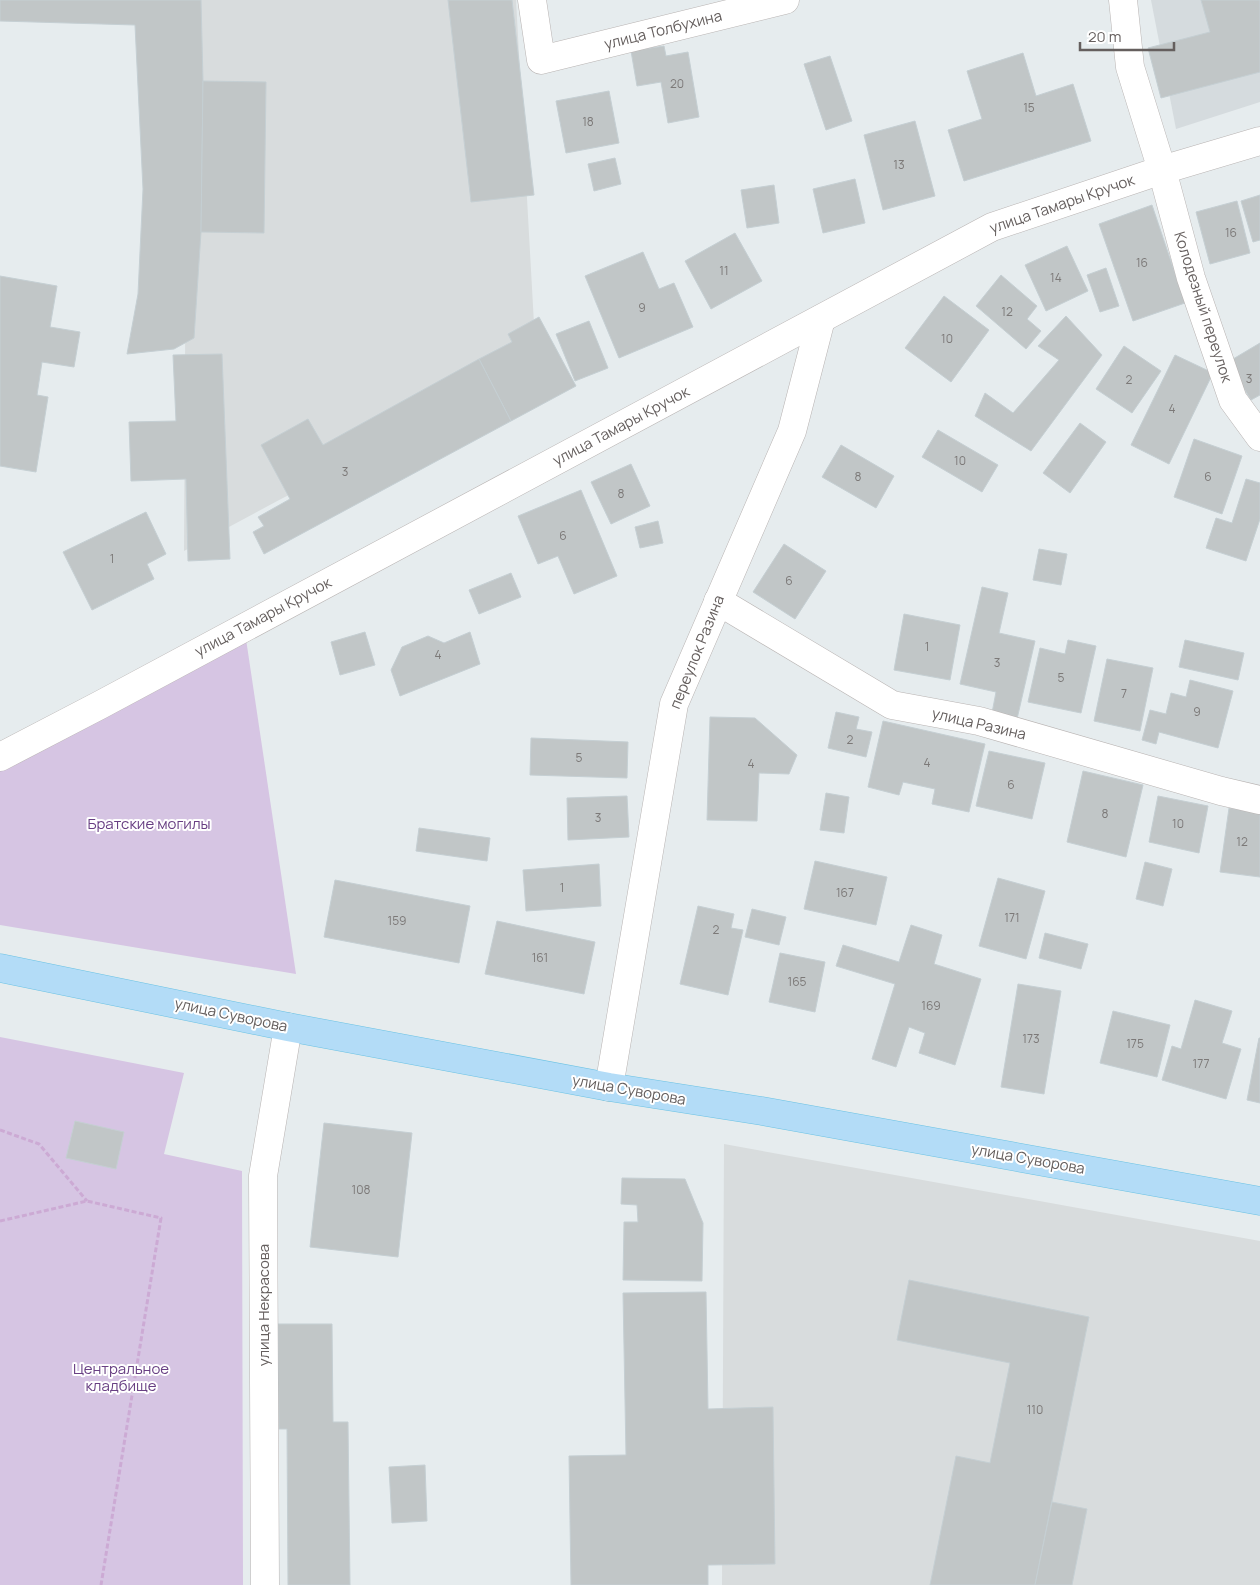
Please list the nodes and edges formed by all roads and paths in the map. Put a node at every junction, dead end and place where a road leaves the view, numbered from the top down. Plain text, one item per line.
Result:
1 (532, 0) edge
2 (785, 0) edge
3 (1123, 0) edge
4 (1260, 142) edge
5 (1162, 170) junction
6 (820, 319) junction
7 (1260, 437) edge
8 (718, 601) junction
9 (0, 756) edge
10 (1260, 800) edge
11 (0, 968) edge
12 (288, 1027) junction
13 (609, 1087) junction
14 (0, 1130) edge
15 (87, 1201) junction
16 (1260, 1202) edge
17 (0, 1221) edge
18 (101, 1585) edge
19 (266, 1585) edge

1 - 2 street, улица Толбухина
3 - 5 street, Колодезный переулок
4 - 5 street, улица Тамары Кручок
5 - 6 street, улица Тамары Кручок
5 - 7 street, Колодезный переулок
6 - 8 street, переулок Разина
6 - 9 street, улица Тамары Кручок
8 - 10 street, улица Разина
8 - 13 street, переулок Разина
11 - 12 main road, улица Суворова
12 - 13 main road, улица Суворова
12 - 19 street, улица Некрасова
13 - 16 main road, улица Суворова
14 - 15 path
15 - 17 path
15 - 18 path

